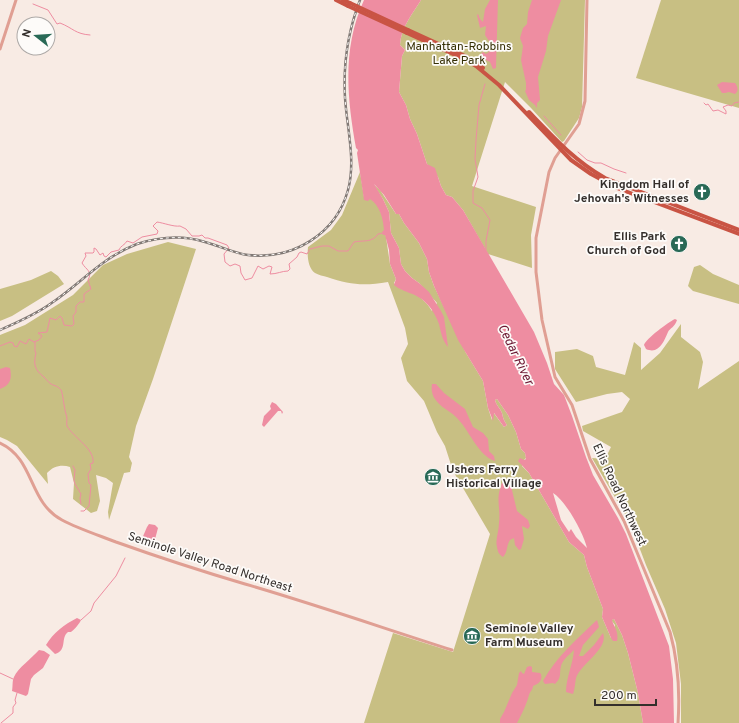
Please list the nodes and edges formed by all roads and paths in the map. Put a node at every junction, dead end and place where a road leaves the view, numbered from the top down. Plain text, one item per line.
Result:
1 (16, 0) edge
2 (336, 0) edge
3 (344, 0) edge
4 (587, 0) edge
5 (349, 4) junction
6 (0, 49) edge
7 (562, 149) junction
8 (739, 230) edge
9 (739, 234) edge
10 (0, 443) edge
11 (452, 650) dead end
12 (678, 723) edge

1 - 6 street
2 - 5 main road
3 - 5 main road
4 - 7 street, Ellis Road Northwest
5 - 7 main road, bridge
7 - 8 main road
7 - 9 main road
7 - 12 street, Ellis Road Northwest
10 - 11 street, Seminole Valley Road Northeast

